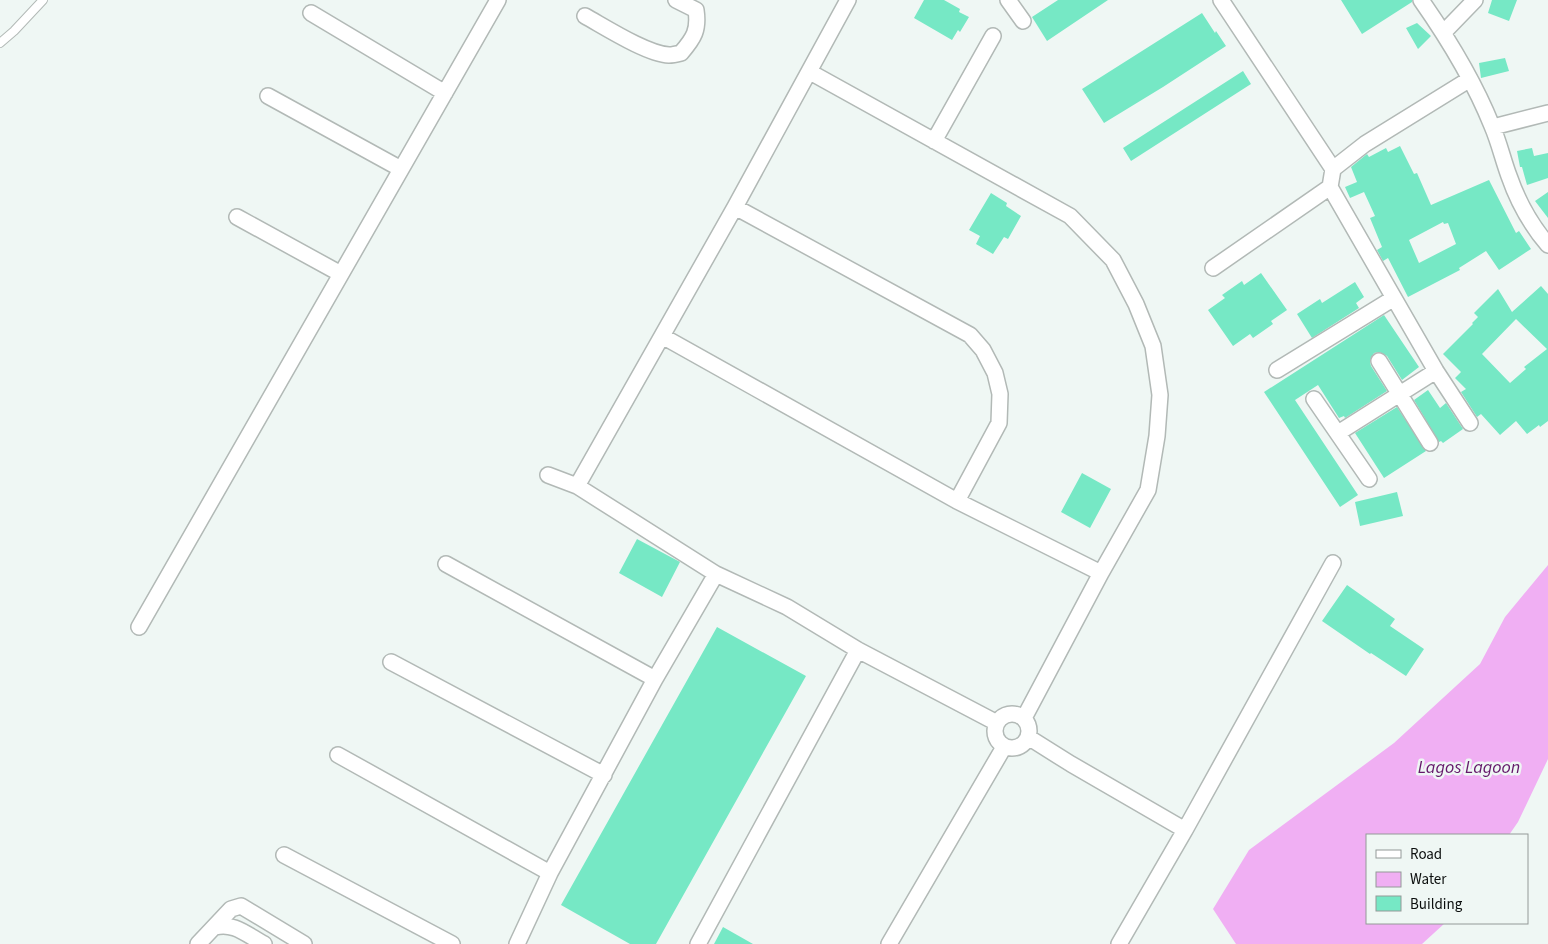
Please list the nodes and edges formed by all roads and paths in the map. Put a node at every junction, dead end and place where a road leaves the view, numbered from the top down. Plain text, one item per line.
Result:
1 (43, 0) edge
2 (498, 0) edge
3 (676, 0) edge
4 (848, 0) edge
5 (1008, 0) edge
6 (1220, 0) edge
7 (1421, 0) edge
8 (1475, 0) edge
9 (311, 13) dead end
10 (585, 16) dead end
11 (1023, 22) dead end
12 (1444, 32) junction
13 (993, 36) dead end
14 (0, 43) edge
15 (810, 72) junction
16 (1470, 78) junction
17 (445, 93) junction
18 (268, 96) dead end
19 (1548, 113) edge
20 (1493, 127) junction
21 (934, 141) junction
22 (401, 169) junction
23 (1333, 169) junction
24 (1330, 186) junction
25 (735, 207) junction
26 (237, 217) dead end
27 (1548, 246) edge
28 (1213, 268) dead end
29 (341, 274) junction
30 (1394, 298) junction
31 (662, 336) junction
32 (1379, 362) dead end
33 (1277, 370) dead end
34 (1436, 372) junction
35 (1399, 394) junction
36 (1314, 399) dead end
37 (1470, 423) dead end
38 (1338, 433) junction
39 (1430, 443) dead end
40 (548, 475) dead end
41 (1369, 479) dead end
42 (577, 486) junction
43 (957, 501) junction
44 (1333, 563) dead end
45 (446, 564) dead end
46 (1101, 573) junction
47 (716, 574) junction
48 (139, 627) dead end
49 (858, 650) junction
50 (391, 662) dead end
51 (655, 679) junction
52 (1024, 718) junction
53 (997, 723) junction
54 (1028, 737) junction
55 (1004, 746) junction
56 (338, 755) dead end
57 (604, 775) junction
58 (1185, 830) junction
59 (284, 855) dead end
60 (550, 873) junction
61 (215, 927) junction
62 (283, 939) edge
63 (198, 944) edge
64 (264, 944) edge
65 (304, 944) edge
66 (452, 944) edge
67 (517, 944) edge
68 (698, 944) edge
69 (889, 944) edge
70 (1119, 944) edge

1 - 14 lane
2 - 17 street
3 - 10 street
4 - 15 street
5 - 11 street
6 - 23 street
7 - 12 street
8 - 12 street
9 - 17 street
12 - 16 street
13 - 21 street
15 - 21 street
15 - 25 street
16 - 20 street
16 - 23 street
17 - 22 street
18 - 22 street
19 - 20 street
20 - 27 street
21 - 46 street
22 - 29 street
23 - 24 street
24 - 28 street
24 - 30 street
25 - 31 street
25 - 43 street
26 - 29 street
29 - 48 street
30 - 33 street
30 - 34 street
31 - 42 street
31 - 43 street
32 - 35 street
34 - 35 street
34 - 37 street
35 - 38 street
35 - 39 street
36 - 38 street
38 - 41 street
40 - 42 street
42 - 47 street
43 - 46 street
44 - 58 street
45 - 51 street
46 - 52 street
47 - 49 street
47 - 51 street
49 - 53 street
49 - 68 street
50 - 57 street
51 - 57 street
52 - 53 street
52 - 54 street
53 - 55 street
54 - 55 street
54 - 58 street
55 - 69 street
56 - 60 street
57 - 60 street
58 - 70 street
59 - 66 street
60 - 67 street
61 - 62 street
61 - 63 street
61 - 64 street
62 - 65 street

